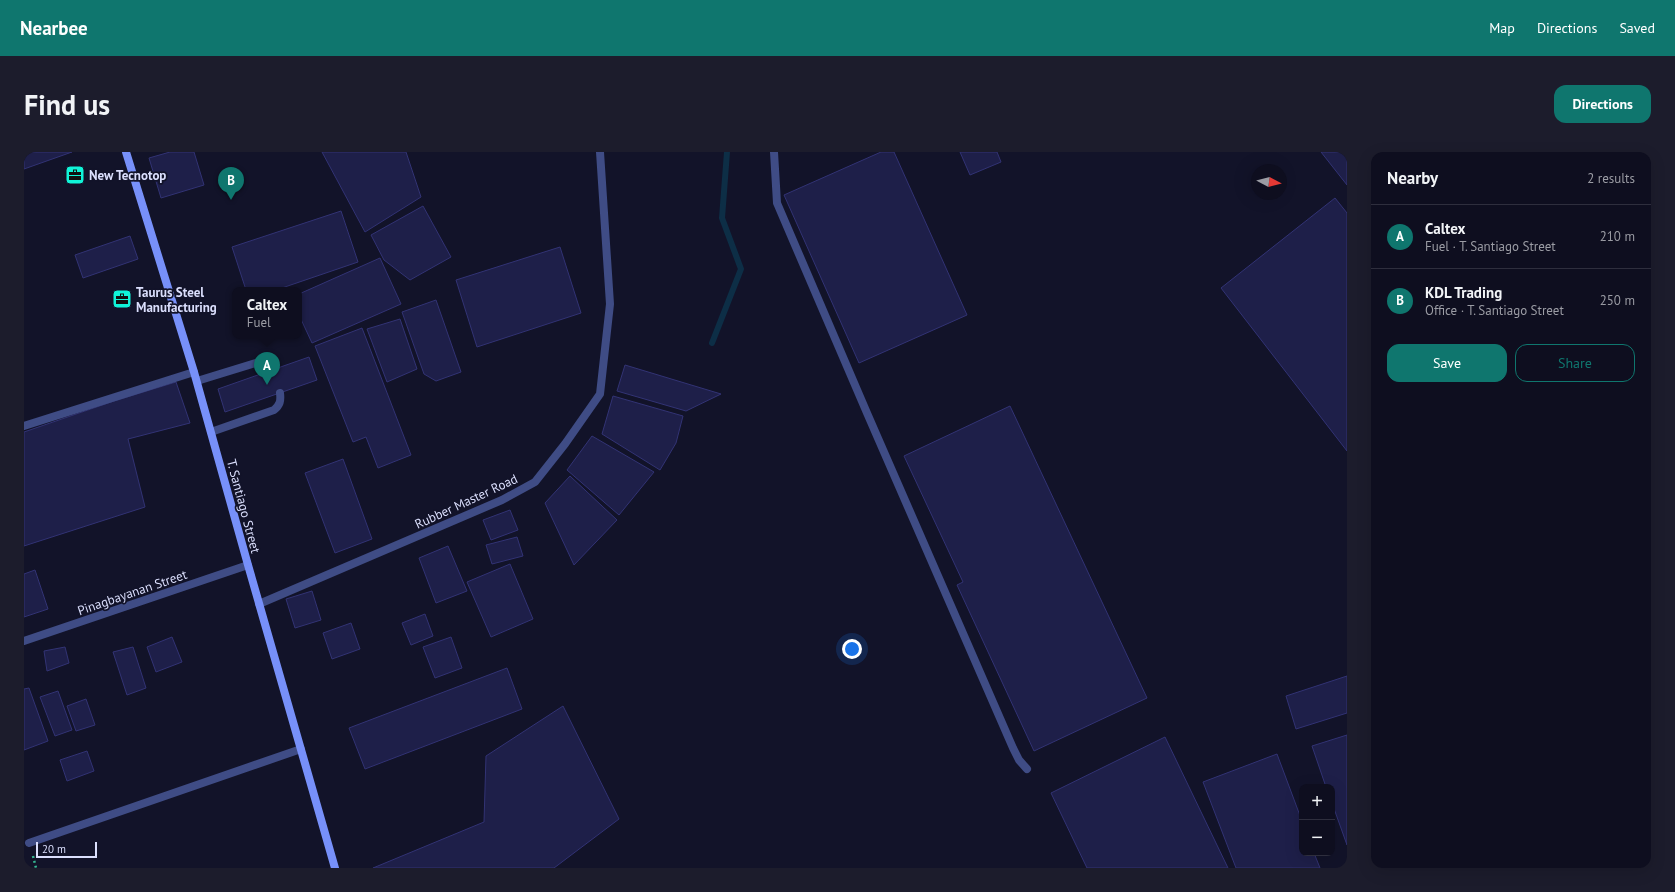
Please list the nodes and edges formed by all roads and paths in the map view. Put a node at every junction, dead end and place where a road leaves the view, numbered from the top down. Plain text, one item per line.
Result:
1 (126, 152) edge
2 (600, 152) edge
3 (774, 152) edge
4 (272, 370) dead end
5 (194, 372) junction
6 (197, 381) junction
7 (280, 393) dead end
8 (24, 426) edge
9 (211, 432) junction
10 (248, 565) junction
11 (259, 604) junction
12 (24, 641) edge
13 (301, 749) junction
14 (1027, 769) dead end
15 (29, 843) dead end
16 (335, 868) edge

1 - 5 main road, T. Santiago Street
2 - 11 street, Rubber Master Road
3 - 14 street
4 - 6 street
5 - 6 main road, T. Santiago Street
5 - 8 street
6 - 9 main road, T. Santiago Street
7 - 9 street
9 - 10 main road, T. Santiago Street
10 - 11 main road, T. Santiago Street
10 - 12 street, Pinagbayanan Street
11 - 13 main road, T. Santiago Street
13 - 15 street
13 - 16 main road, T. Santiago Street

